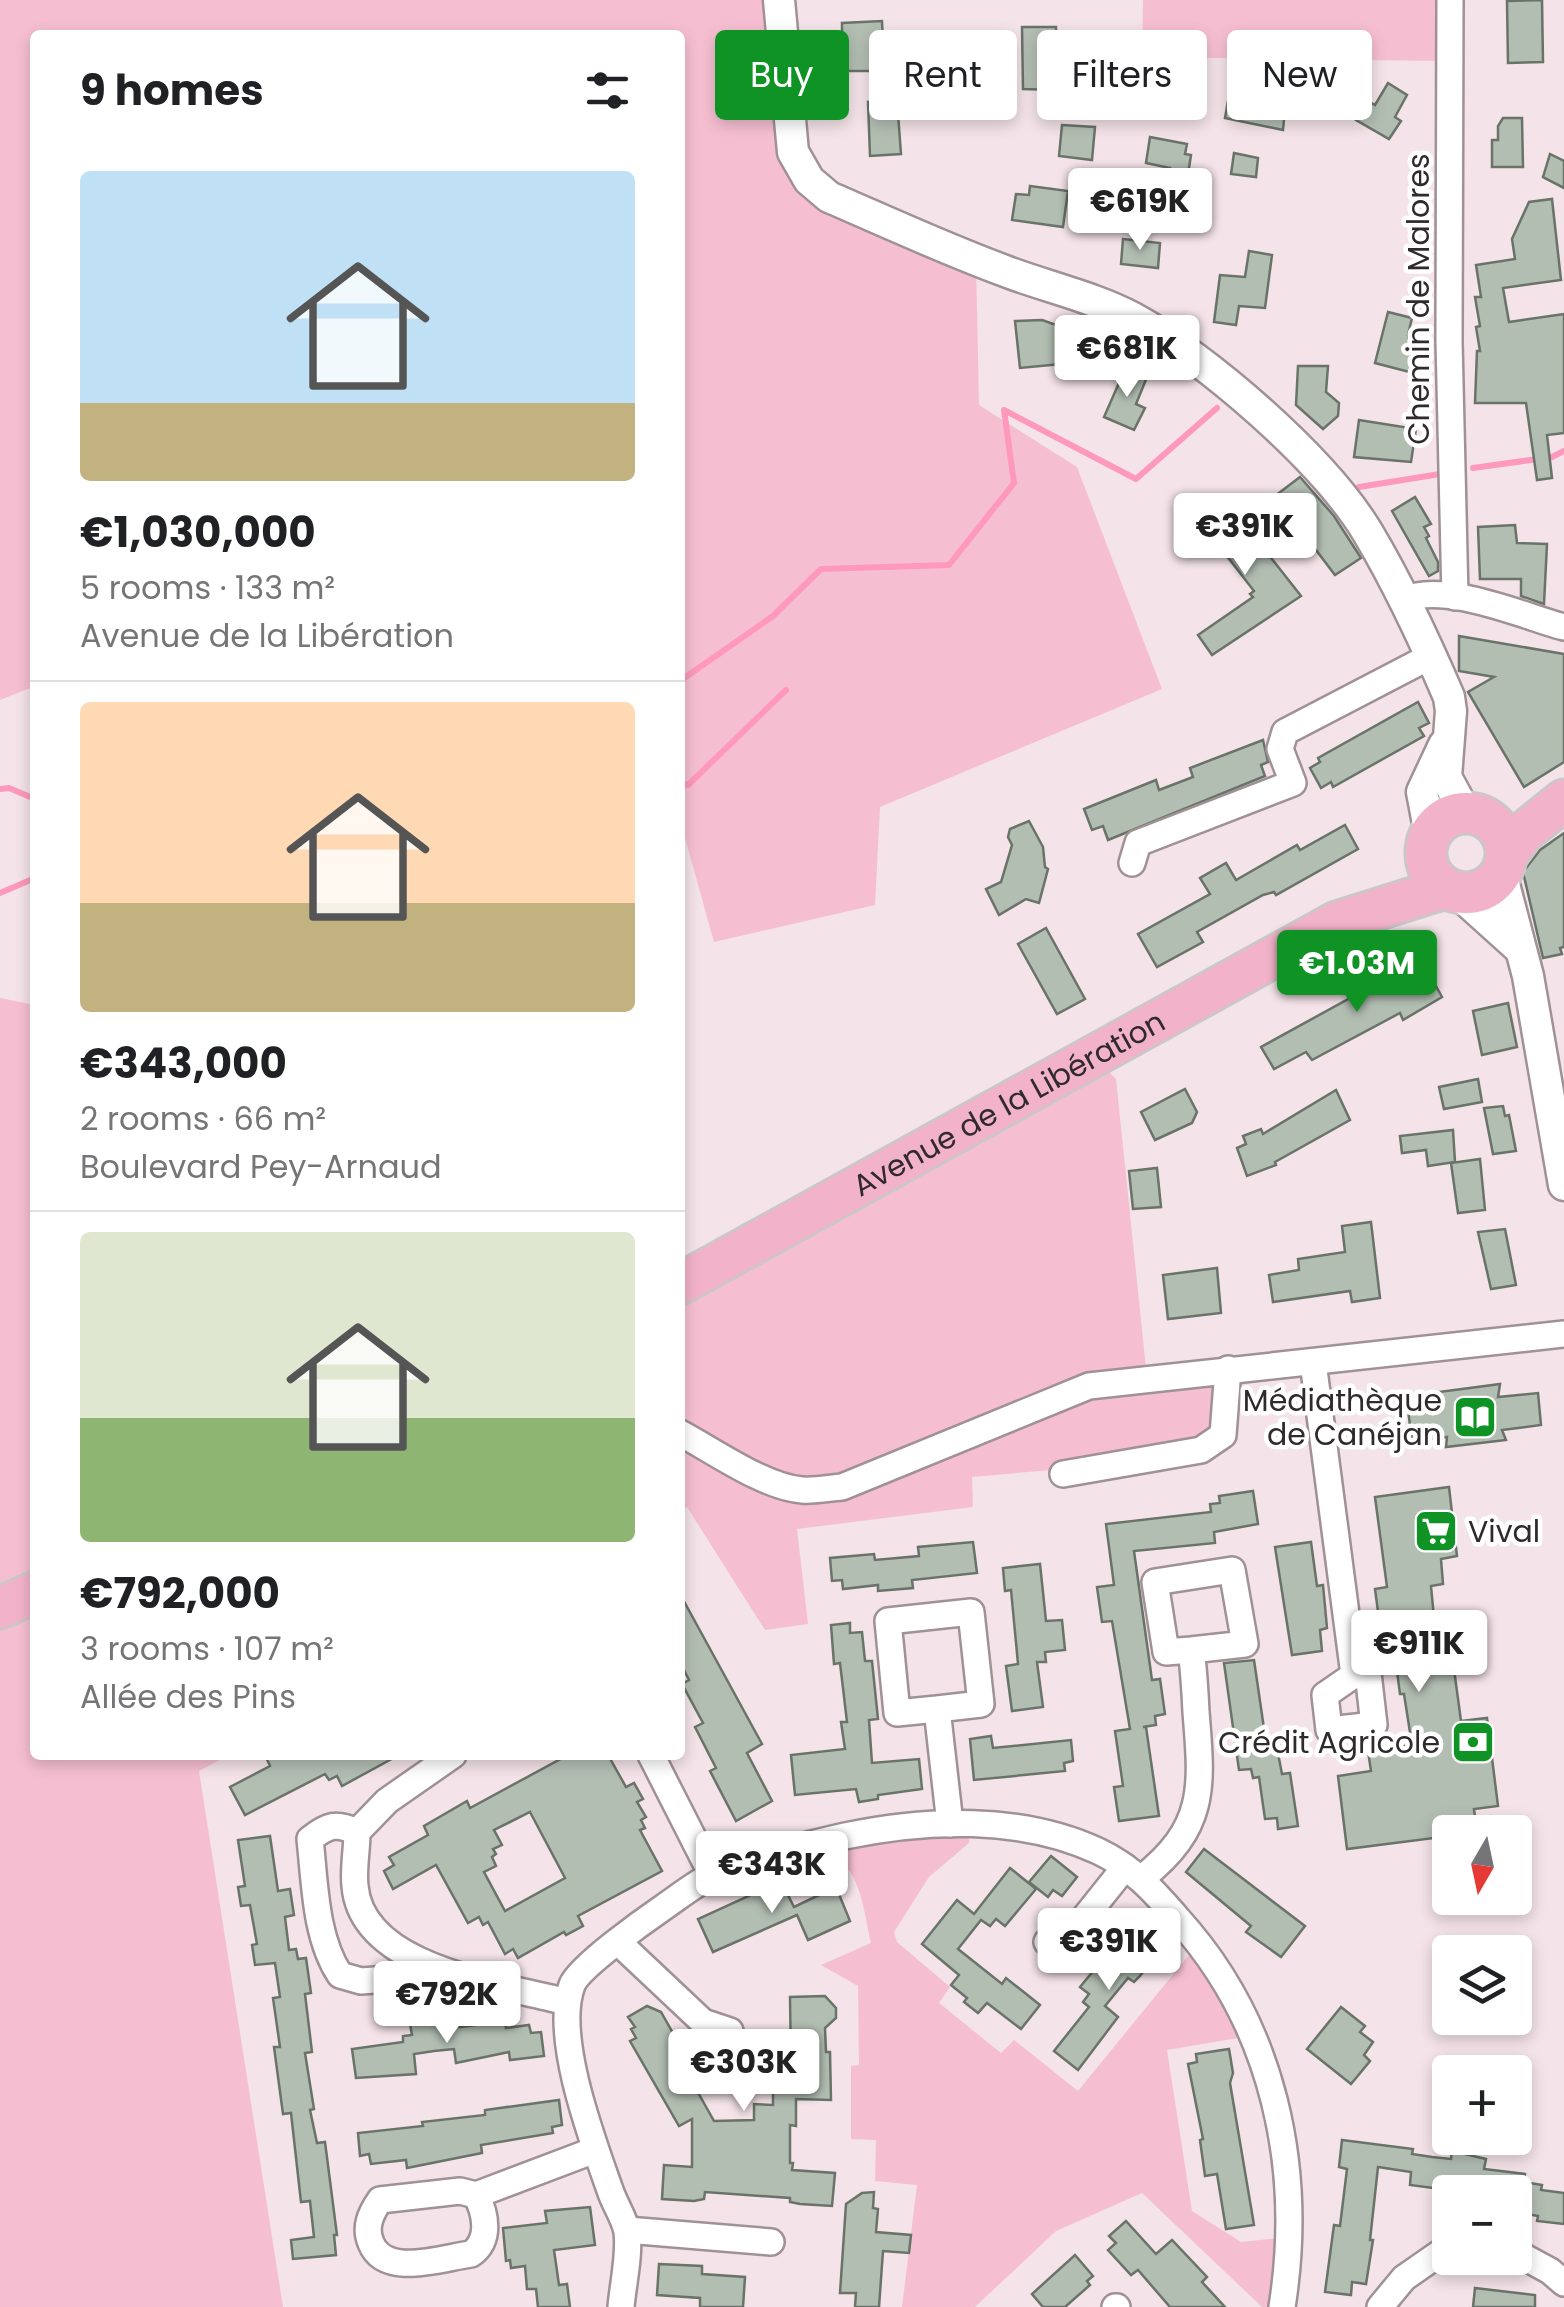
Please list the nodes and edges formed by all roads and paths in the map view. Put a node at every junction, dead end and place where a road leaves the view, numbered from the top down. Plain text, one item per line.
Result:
1 (779, 0) edge
2 (1450, 0) edge
3 (1456, 596) junction
4 (1404, 600) junction
5 (1564, 628) edge
6 (1431, 656) junction
7 (1450, 733) junction
8 (1563, 800) edge
9 (1476, 816) junction
10 (1132, 863) dead end
11 (1504, 864) junction
12 (1440, 868) junction
13 (1522, 950) junction
14 (1561, 1147) edge
15 (1564, 1185) edge
16 (685, 1281) edge
17 (1564, 1334) edge
18 (1313, 1362) junction
19 (1228, 1370) junction
20 (685, 1436) edge
21 (1063, 1474) dead end
22 (30, 1594) edge
23 (0, 1608) edge
24 (1191, 1650) dead end
25 (1354, 1674) dead end
26 (937, 1709) junction
27 (444, 1760) edge
28 (654, 1760) edge
29 (950, 1824) junction
30 (357, 1832) junction
31 (1134, 1872) junction
32 (712, 1875) junction
33 (618, 1942) junction
34 (1047, 1942) dead end
35 (460, 1974) junction
36 (566, 2002) junction
37 (730, 2031) dead end
38 (594, 2150) junction
39 (476, 2194) junction
40 (627, 2230) junction
41 (771, 2242) dead end
42 (1432, 2259) edge
43 (1532, 2261) edge
44 (1564, 2283) edge
45 (621, 2307) edge
46 (1282, 2307) edge
47 (1380, 2307) edge

1 - 4 street
2 - 3 street, Chemin de Malores
3 - 4 street
3 - 5 street
4 - 6 street
6 - 7 street
6 - 10 street
7 - 9 street
7 - 12 street
8 - 9 main road
8 - 11 main road
9 - 11 main road
9 - 12 main road
11 - 12 main road
11 - 13 street
12 - 13 street
12 - 16 main road, Avenue de la Libération
13 - 14 street
14 - 15 street
17 - 18 street
18 - 19 street
18 - 25 street
19 - 20 street
19 - 21 street
22 - 23 main road
24 - 31 street
26 - 26 street
26 - 29 street
27 - 30 street
28 - 32 street
29 - 31 street
29 - 32 street
30 - 35 street
30 - 35 street
31 - 34 street
31 - 46 street
32 - 33 street
33 - 36 street
33 - 37 street
35 - 36 street
36 - 38 street
38 - 39 street
38 - 40 street
39 - 39 street
40 - 41 street
40 - 45 street
42 - 47 street
43 - 44 street

